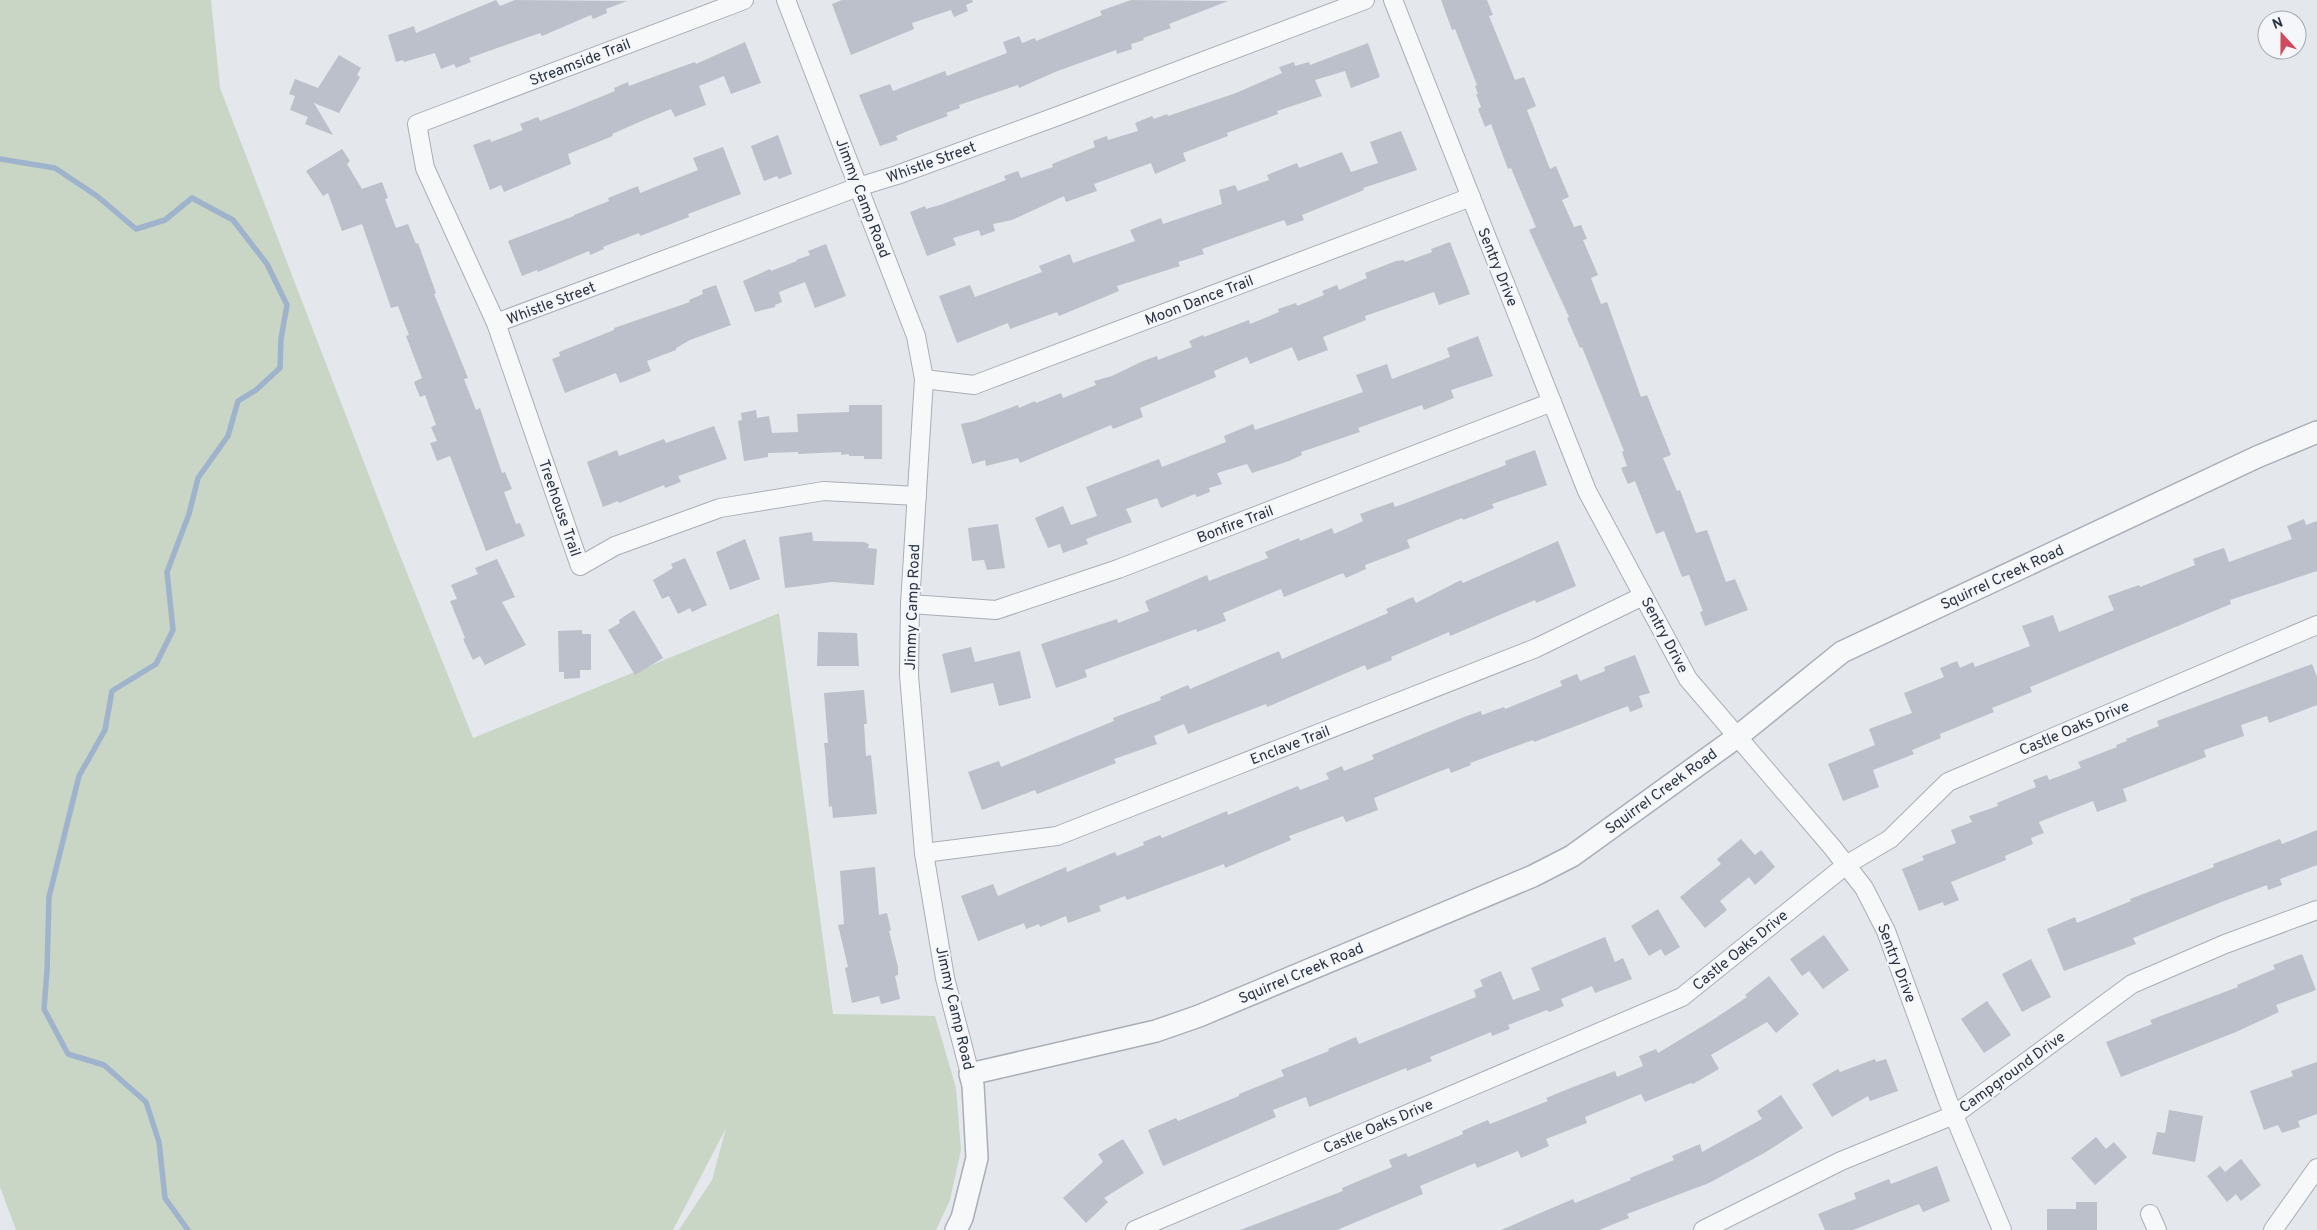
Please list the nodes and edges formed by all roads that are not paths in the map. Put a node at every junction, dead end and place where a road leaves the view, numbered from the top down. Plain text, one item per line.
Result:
1 (744, 0) edge
2 (786, 0) edge
3 (1364, 0) edge
4 (1393, 0) edge
5 (417, 124) joint
6 (858, 187) junction
7 (1471, 197) junction
8 (496, 323) junction
9 (924, 379) junction
10 (1552, 402) junction
11 (2317, 432) edge
12 (917, 496) junction
13 (1643, 596) junction
14 (910, 604) junction
15 (2317, 625) edge
16 (1737, 737) junction
17 (924, 853) junction
18 (1846, 865) junction
19 (2317, 910) edge
20 (970, 1074) junction
21 (1954, 1115) junction
22 (2317, 1168) edge
23 (956, 1230) edge
24 (1136, 1230) edge
25 (1702, 1230) edge
26 (2002, 1230) edge
27 (2273, 1230) edge

1 - 5 street, Streamside Trail
2 - 6 street, Jimmy Camp Road
3 - 6 street, Whistle Street
4 - 7 street, Sentry Drive
5 - 8 street, Treehouse Trail
6 - 8 street, Whistle Street
6 - 9 street, Jimmy Camp Road
7 - 9 street, Moon Dance Trail
7 - 10 street, Sentry Drive
8 - 12 street, Treehouse Trail
9 - 12 street, Jimmy Camp Road
10 - 13 street, Sentry Drive
10 - 14 street, Bonfire Trail
11 - 16 street, Squirrel Creek Road
12 - 14 street, Jimmy Camp Road
13 - 16 street, Sentry Drive
13 - 17 street, Enclave Trail
14 - 17 street, Jimmy Camp Road
15 - 18 street, Castle Oaks Drive
16 - 18 street, Sentry Drive
16 - 20 street, Squirrel Creek Road
17 - 20 street, Jimmy Camp Road
18 - 21 street, Sentry Drive
18 - 24 street, Castle Oaks Drive
19 - 21 street, Campground Drive
20 - 23 street, Jimmy Camp Road
21 - 25 street, Campground Drive
21 - 26 street, Sentry Drive
22 - 27 street

